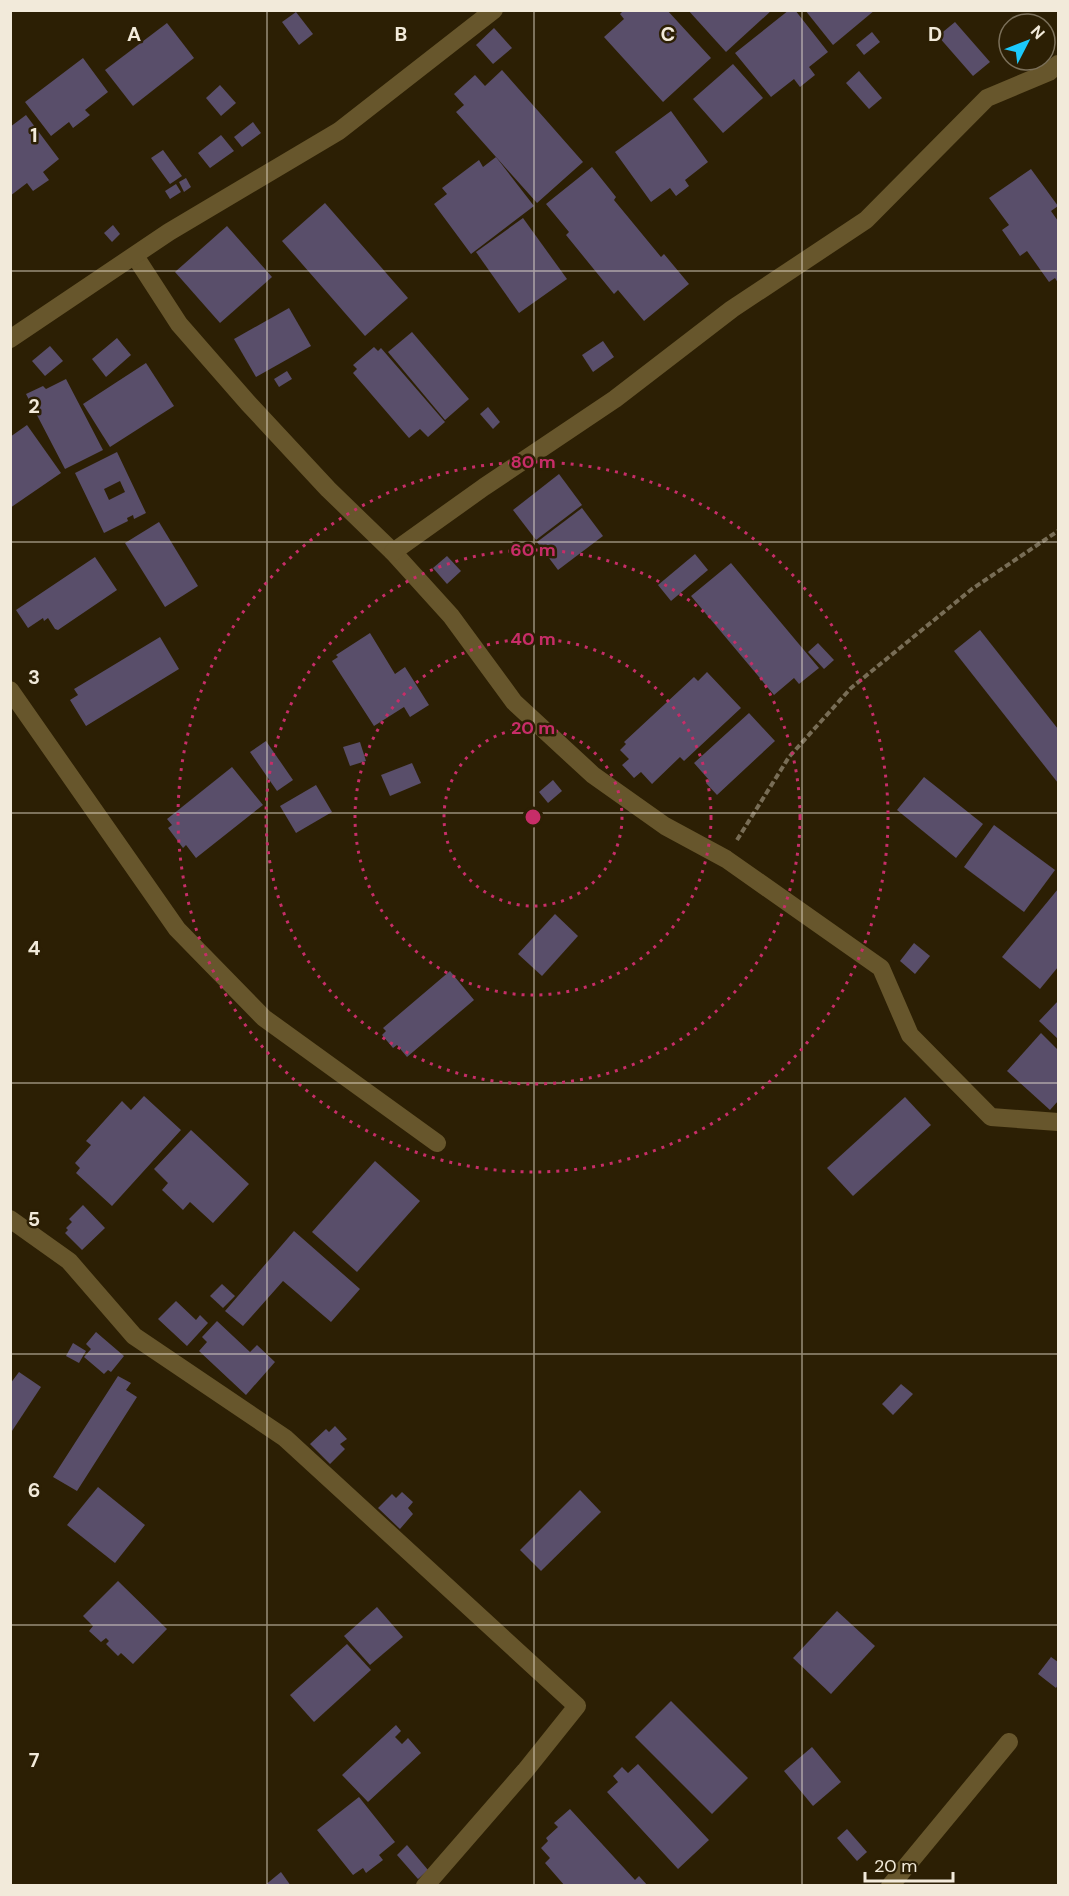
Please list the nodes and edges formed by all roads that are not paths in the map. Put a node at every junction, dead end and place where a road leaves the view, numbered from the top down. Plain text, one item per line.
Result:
1 (494, 10) edge
2 (1059, 64) edge
3 (135, 256) junction
4 (10, 339) edge
5 (393, 552) junction
6 (10, 690) edge
7 (1059, 1122) edge
8 (436, 1143) dead end
9 (10, 1219) edge
10 (1009, 1743) dead end
11 (426, 1886) edge
12 (890, 1886) edge

1 - 3 street
2 - 5 street
3 - 4 street
3 - 5 street
5 - 7 street
6 - 8 street
9 - 11 street
10 - 12 street

